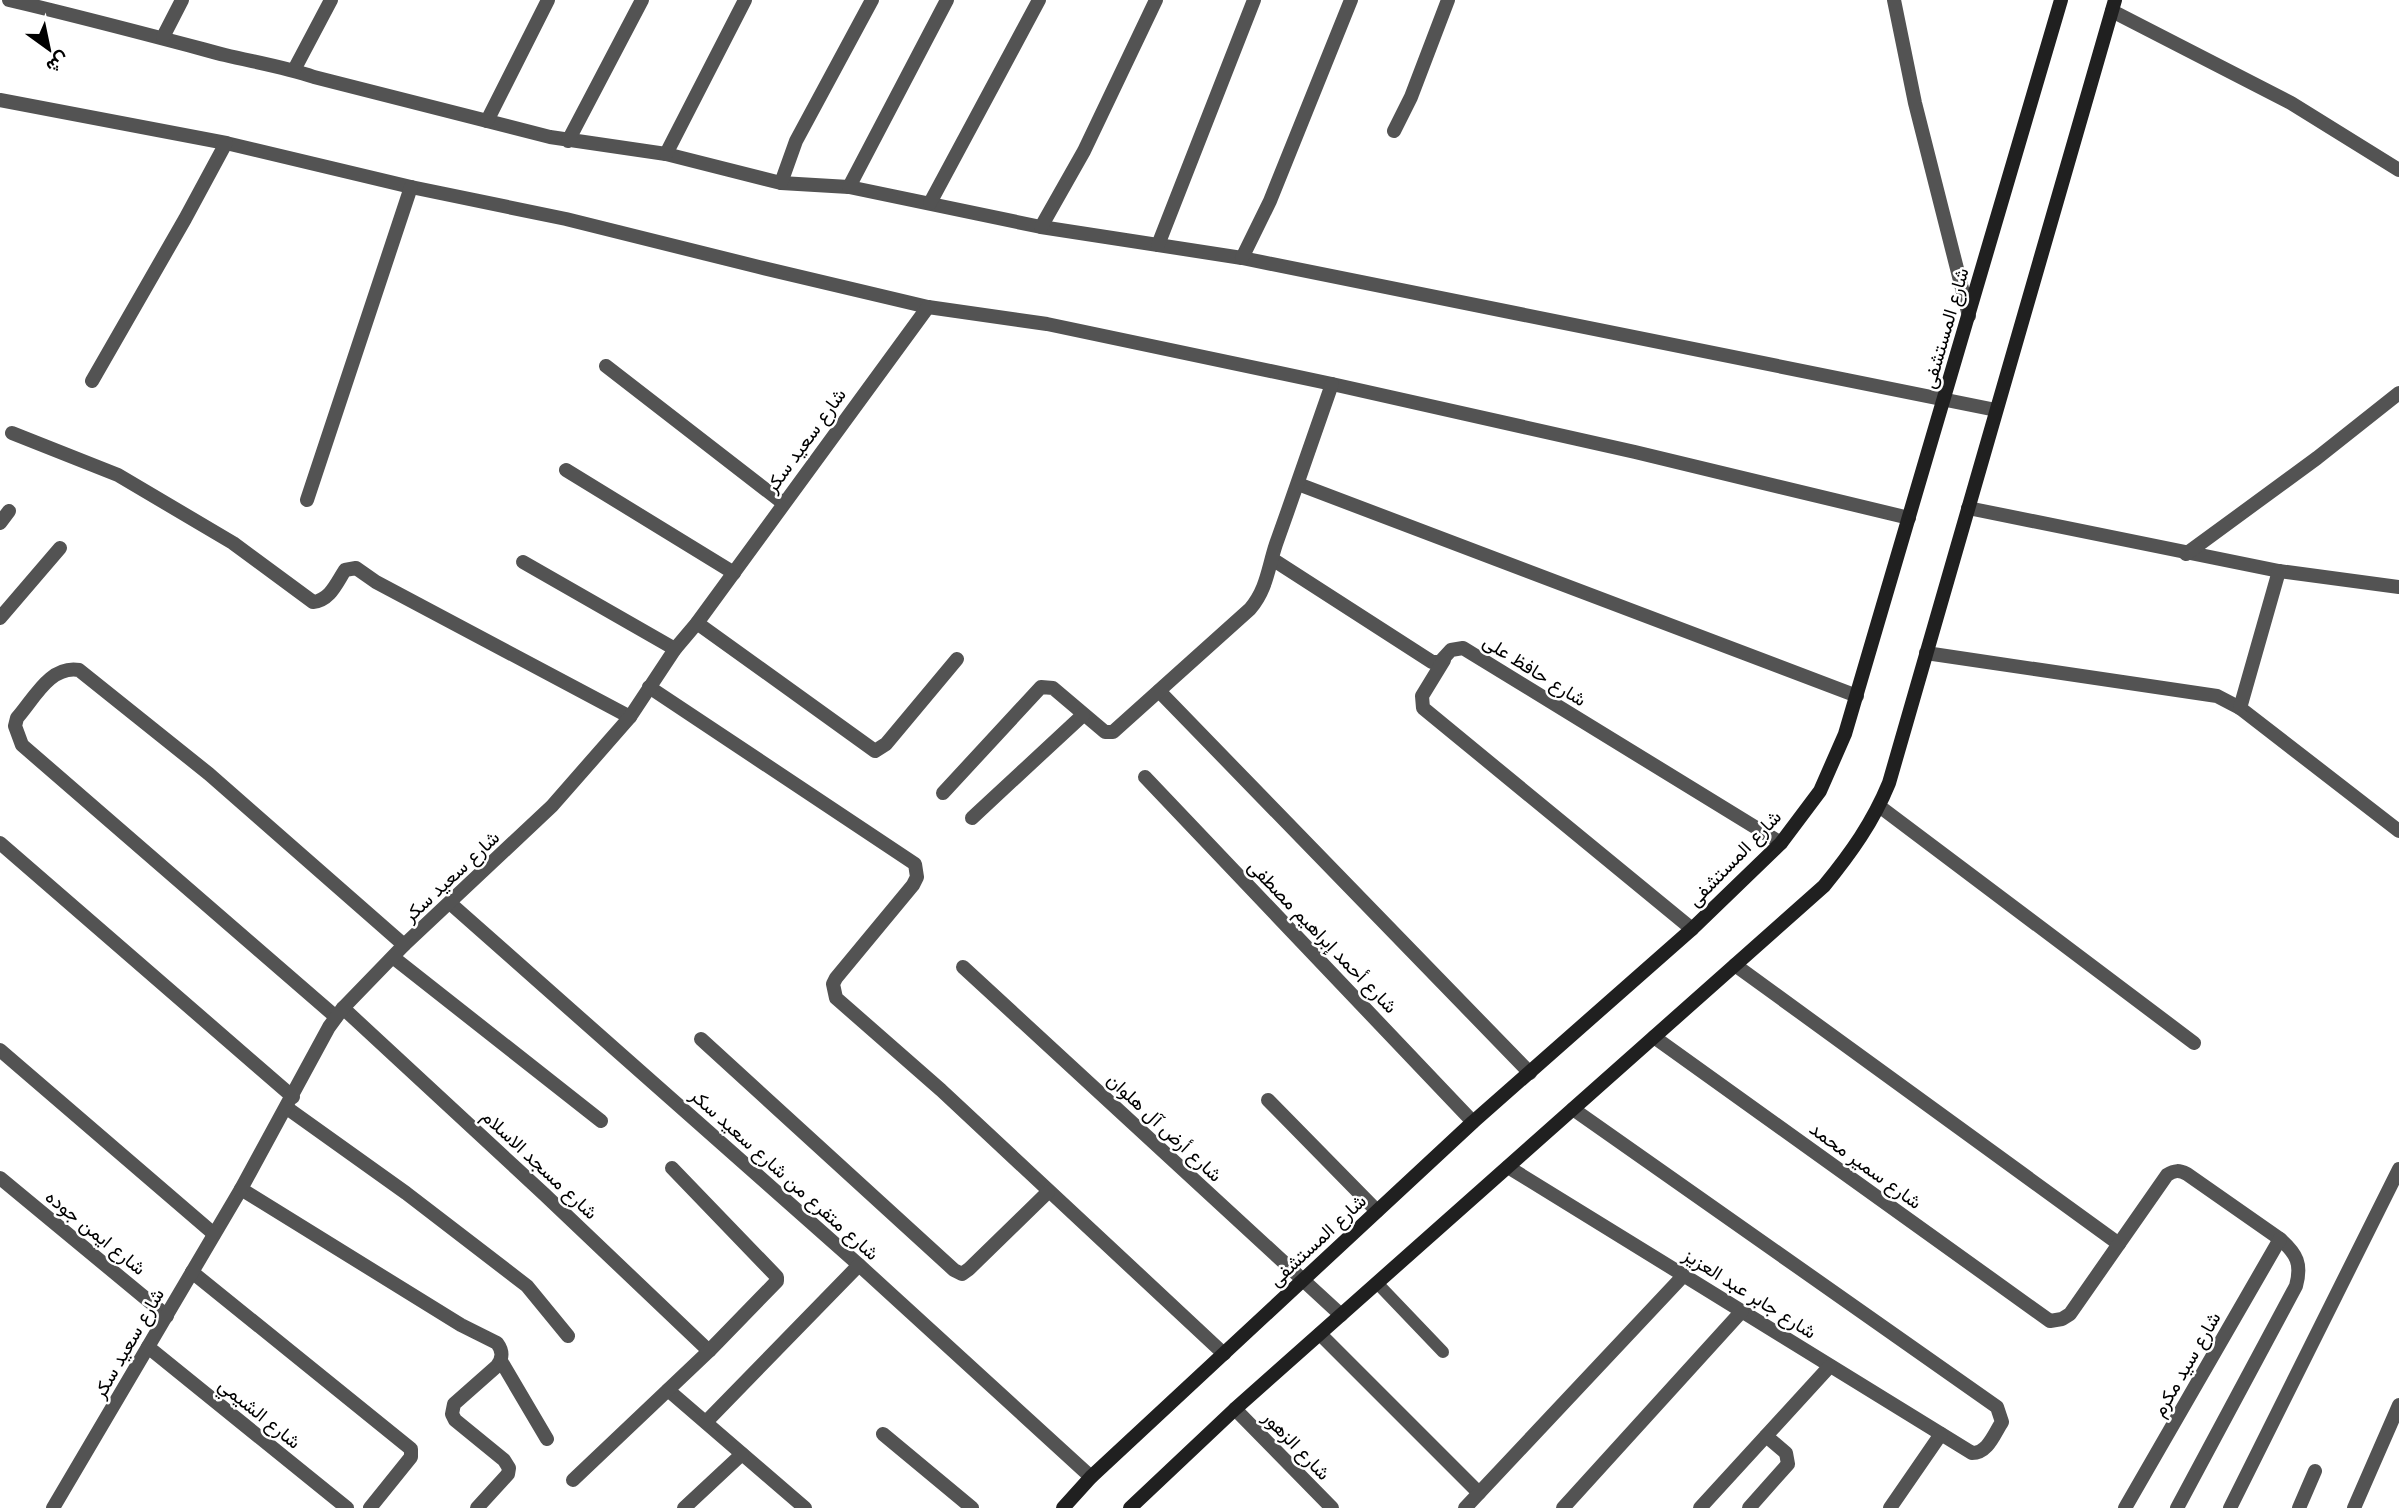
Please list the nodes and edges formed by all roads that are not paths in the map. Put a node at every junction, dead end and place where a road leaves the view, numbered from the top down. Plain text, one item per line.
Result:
1 (9, 0) edge
2 (182, 0) edge
3 (331, 0) edge
4 (548, 0) edge
5 (642, 0) edge
6 (746, 0) edge
7 (872, 0) edge
8 (947, 0) edge
9 (1039, 0) edge
10 (1156, 0) edge
11 (1254, 0) edge
12 (1351, 0) edge
13 (1448, 0) edge
14 (1894, 0) edge
15 (2061, 0) edge
16 (2113, 5) edge
17 (163, 37) junction
18 (294, 70) junction
19 (0, 100) edge
20 (487, 121) junction
21 (1394, 131) dead end
22 (568, 141) junction
23 (226, 143) junction
24 (666, 154) junction
25 (2399, 170) edge
26 (781, 183) junction
27 (411, 187) junction
28 (849, 187) junction
29 (930, 203) junction
30 (1041, 227) junction
31 (1158, 246) junction
32 (1242, 258) junction
33 (929, 306) junction
34 (1969, 316) junction
35 (606, 366) dead end
36 (92, 381) dead end
37 (1332, 384) junction
38 (2399, 393) edge
39 (1945, 399) junction
40 (1997, 410) junction
41 (12, 433) dead end
42 (566, 470) dead end
43 (1298, 484) junction
44 (307, 500) dead end
45 (783, 503) junction
46 (1968, 508) junction
47 (1909, 518) junction
48 (60, 548) dead end
49 (2186, 554) junction
50 (1272, 559) junction
51 (523, 562) dead end
52 (2279, 571) junction
53 (734, 573) junction
54 (2399, 587) edge
55 (0, 618) edge
56 (697, 623) junction
57 (675, 649) junction
58 (1926, 653) junction
59 (957, 659) dead end
60 (1444, 660) junction
61 (649, 687) junction
62 (1159, 691) junction
63 (1857, 696) junction
64 (2240, 708) junction
65 (1083, 715) junction
66 (630, 717) junction
67 (1145, 777) dead end
68 (943, 793) dead end
69 (1879, 806) junction
70 (972, 818) dead end
71 (2399, 831) edge
72 (0, 843) edge
73 (1781, 844) junction
74 (451, 904) junction
75 (1692, 929) junction
76 (404, 945) junction
77 (394, 958) junction
78 (1735, 965) junction
79 (963, 967) dead end
80 (340, 1013) junction
81 (1654, 1037) junction
82 (701, 1039) dead end
83 (2194, 1043) dead end
84 (0, 1050) edge
85 (1530, 1073) junction
86 (1268, 1100) dead end
87 (290, 1102) junction
88 (1573, 1109) junction
89 (601, 1121) dead end
90 (1473, 1122) junction
91 (1508, 1167) junction
92 (672, 1168) dead end
93 (2399, 1169) edge
94 (0, 1178) edge
95 (241, 1189) junction
96 (1048, 1192) junction
97 (1377, 1211) junction
98 (214, 1234) junction
99 (2280, 1239) junction
100 (2119, 1244) junction
101 (859, 1265) junction
102 (192, 1272) junction
103 (1684, 1275) junction
104 (1303, 1279) junction
105 (1377, 1283) junction
106 (1742, 1311) junction
107 (1341, 1315) junction
108 (167, 1316) junction
109 (1320, 1334) junction
110 (568, 1336) dead end
111 (148, 1347) junction
112 (709, 1351) junction
113 (1443, 1352) dead end
114 (1224, 1353) junction
115 (500, 1361) junction
116 (1830, 1366) junction
117 (668, 1390) junction
118 (2399, 1405) edge
119 (1234, 1409) junction
120 (706, 1422) junction
121 (883, 1434) dead end
122 (1941, 1434) junction
123 (1766, 1436) junction
124 (547, 1439) dead end
125 (742, 1454) junction
126 (2315, 1471) dead end
127 (1091, 1477) junction
128 (573, 1480) dead end
129 (1479, 1493) junction
130 (53, 1508) edge
131 (347, 1508) edge
132 (370, 1508) edge
133 (378, 1508) edge
134 (477, 1508) edge
135 (684, 1508) edge
136 (805, 1508) edge
137 (972, 1508) edge
138 (1063, 1508) edge
139 (1130, 1508) edge
140 (1332, 1508) edge
141 (1465, 1508) edge
142 (1563, 1508) edge
143 (1700, 1508) edge
144 (1749, 1508) edge
145 (1890, 1508) edge
146 (2125, 1508) edge
147 (2177, 1508) edge
148 (2230, 1508) edge
149 (2299, 1508) edge
150 (2354, 1508) edge

1 - 17 street
2 - 17 street
3 - 18 street
4 - 20 street
5 - 22 street
6 - 24 street
7 - 26 street
8 - 28 street
9 - 29 street
10 - 30 street
11 - 31 street
12 - 32 street
13 - 21 street
14 - 34 street
15 - 34 street, شارع المستشفى
16 - 25 street
16 - 40 street
17 - 18 street
18 - 20 street
19 - 23 street
20 - 22 street
22 - 24 street
23 - 27 street
23 - 36 street
24 - 26 street
26 - 28 street
27 - 33 street
27 - 44 street
28 - 29 street
29 - 30 street
30 - 31 street
31 - 32 street
32 - 39 street
33 - 37 street
33 - 45 street, شارع سعيد سكر
34 - 39 street, شارع المستشفى
35 - 45 street
37 - 43 street
37 - 47 street
38 - 49 street
39 - 40 street
39 - 47 street, شارع المستشفى
40 - 46 street
41 - 66 street
42 - 53 street
43 - 50 street
43 - 63 street
45 - 53 street, شارع سعيد سكر
46 - 49 street
46 - 58 street
47 - 63 street, شارع المستشفى
48 - 55 street
49 - 52 street
50 - 60 street
50 - 62 street
51 - 57 street
52 - 54 street
52 - 64 street
53 - 56 street, شارع سعيد سكر
56 - 57 street, شارع سعيد سكر
56 - 59 street
57 - 61 street, شارع سعيد سكر
58 - 64 street
58 - 69 street
60 - 73 street, شارع حافظ على
60 - 75 street
61 - 66 street, شارع سعيد سكر
61 - 96 street
62 - 65 street
62 - 85 street
63 - 73 street, شارع المستشفى
64 - 71 street
65 - 68 street
65 - 70 street
66 - 74 street, شارع سعيد سكر
67 - 90 street, شارع أحمد إبراهيم مصطفى
69 - 78 street
69 - 83 street
72 - 87 street
73 - 75 street, شارع المستشفى
74 - 76 street, شارع سعيد سكر
74 - 101 street, شارع متفرع من شارع سعيد سكر
75 - 85 street, شارع المستشفى
76 - 77 street, شارع سعيد سكر
76 - 80 street, شارع مسجد الاسلام
77 - 80 street, شارع سعيد سكر
77 - 89 street
78 - 81 street
78 - 100 street
79 - 104 street, شارع أرض آل هلوان
80 - 87 street, شارع سعيد سكر
80 - 112 street, شارع مسجد الاسلام
81 - 88 street
81 - 100 street, شارع سمير محمد
82 - 96 street
84 - 98 street
85 - 90 street, شارع المستشفى
86 - 97 street
87 - 95 street, شارع سعيد سكر
87 - 110 street
88 - 91 street
88 - 122 street, شارع جابر عبد العزيز
90 - 97 street, شارع المستشفى
91 - 103 street, شارع جابر عبد العزيز
91 - 105 street
92 - 112 street
93 - 148 street
94 - 108 street, شارع ايمن جوده
95 - 98 street, شارع سعيد سكر
95 - 115 street
96 - 114 street
97 - 104 street, شارع المستشفى
98 - 102 street, شارع سعيد سكر
99 - 100 street
99 - 146 street, شارع سيد مكرم
99 - 147 street
101 - 120 street
101 - 127 street, شارع متفرع من شارع سعيد سكر
102 - 108 street, شارع سعيد سكر
102 - 132 street
103 - 106 street, شارع جابر عبد العزيز
103 - 129 street
104 - 107 street, شارع أرض آل هلوان
104 - 114 street, شارع المستشفى
105 - 107 street
105 - 113 lane
106 - 116 street, شارع جابر عبد العزيز
106 - 142 street
107 - 109 street
108 - 111 street, شارع سعيد سكر
109 - 119 street
109 - 129 street
111 - 130 street, شارع سعيد سكر
111 - 131 street, شارع الشيمي
112 - 117 street
114 - 127 street, شارع المستشفى
115 - 124 street
115 - 134 street
116 - 122 street, شارع جابر عبد العزيز
116 - 123 street
117 - 120 street
117 - 128 street
118 - 150 street
119 - 139 street
119 - 140 street, شارع الزهور
120 - 125 street
121 - 137 street
122 - 145 street
123 - 143 street
123 - 144 street
125 - 135 street
125 - 136 street
126 - 149 street
127 - 138 street, شارع المستشفى
129 - 141 street
132 - 133 street

